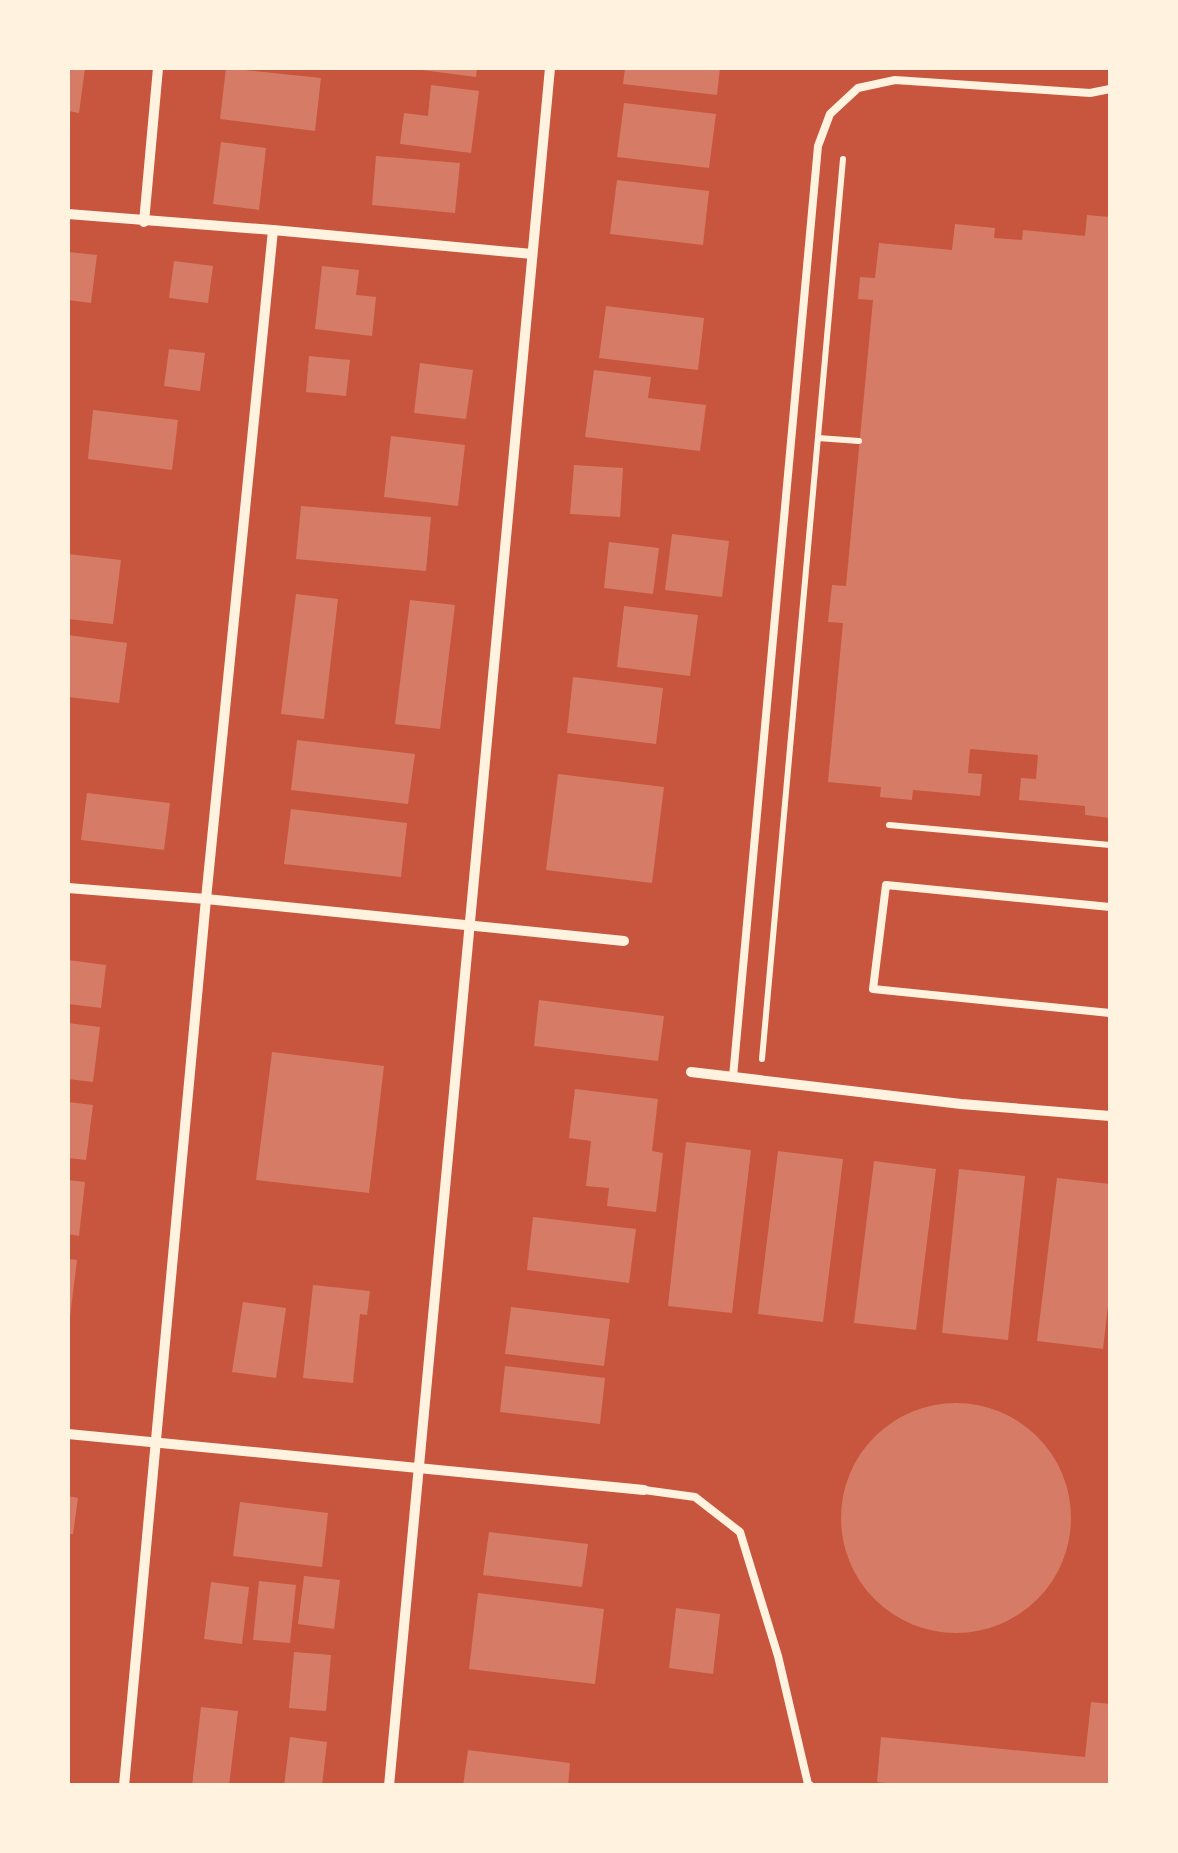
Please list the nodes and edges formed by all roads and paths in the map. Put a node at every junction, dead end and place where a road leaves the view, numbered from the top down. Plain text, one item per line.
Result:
1 (158, 68) edge
2 (550, 68) edge
3 (1110, 89) edge
4 (843, 159) dead end
5 (68, 214) edge
6 (144, 222) junction
7 (273, 230) junction
8 (532, 254) junction
9 (818, 438) junction
10 (860, 441) dead end
11 (889, 825) dead end
12 (1110, 845) edge
13 (68, 888) edge
14 (206, 899) junction
15 (1110, 907) edge
16 (468, 926) junction
17 (624, 942) dead end
18 (1110, 1013) edge
19 (691, 1072) dead end
20 (733, 1077) junction
21 (760, 1080) junction
22 (1110, 1116) edge
23 (68, 1434) edge
24 (154, 1442) junction
25 (418, 1467) junction
26 (644, 1490) joint
27 (124, 1786) edge
28 (389, 1786) edge
29 (811, 1786) edge

1 - 6 street
2 - 8 street
3 - 20 lane
4 - 9 path
5 - 6 street
6 - 7 street
7 - 8 street
7 - 14 street
8 - 16 street
9 - 10 path
9 - 21 path
11 - 12 path
13 - 14 street
14 - 16 street
14 - 24 street
15 - 18 lane
16 - 17 street
16 - 25 street
19 - 20 street
20 - 21 street
21 - 22 street
23 - 24 street
24 - 25 street
24 - 27 street
25 - 26 street
25 - 28 street
26 - 29 lane

